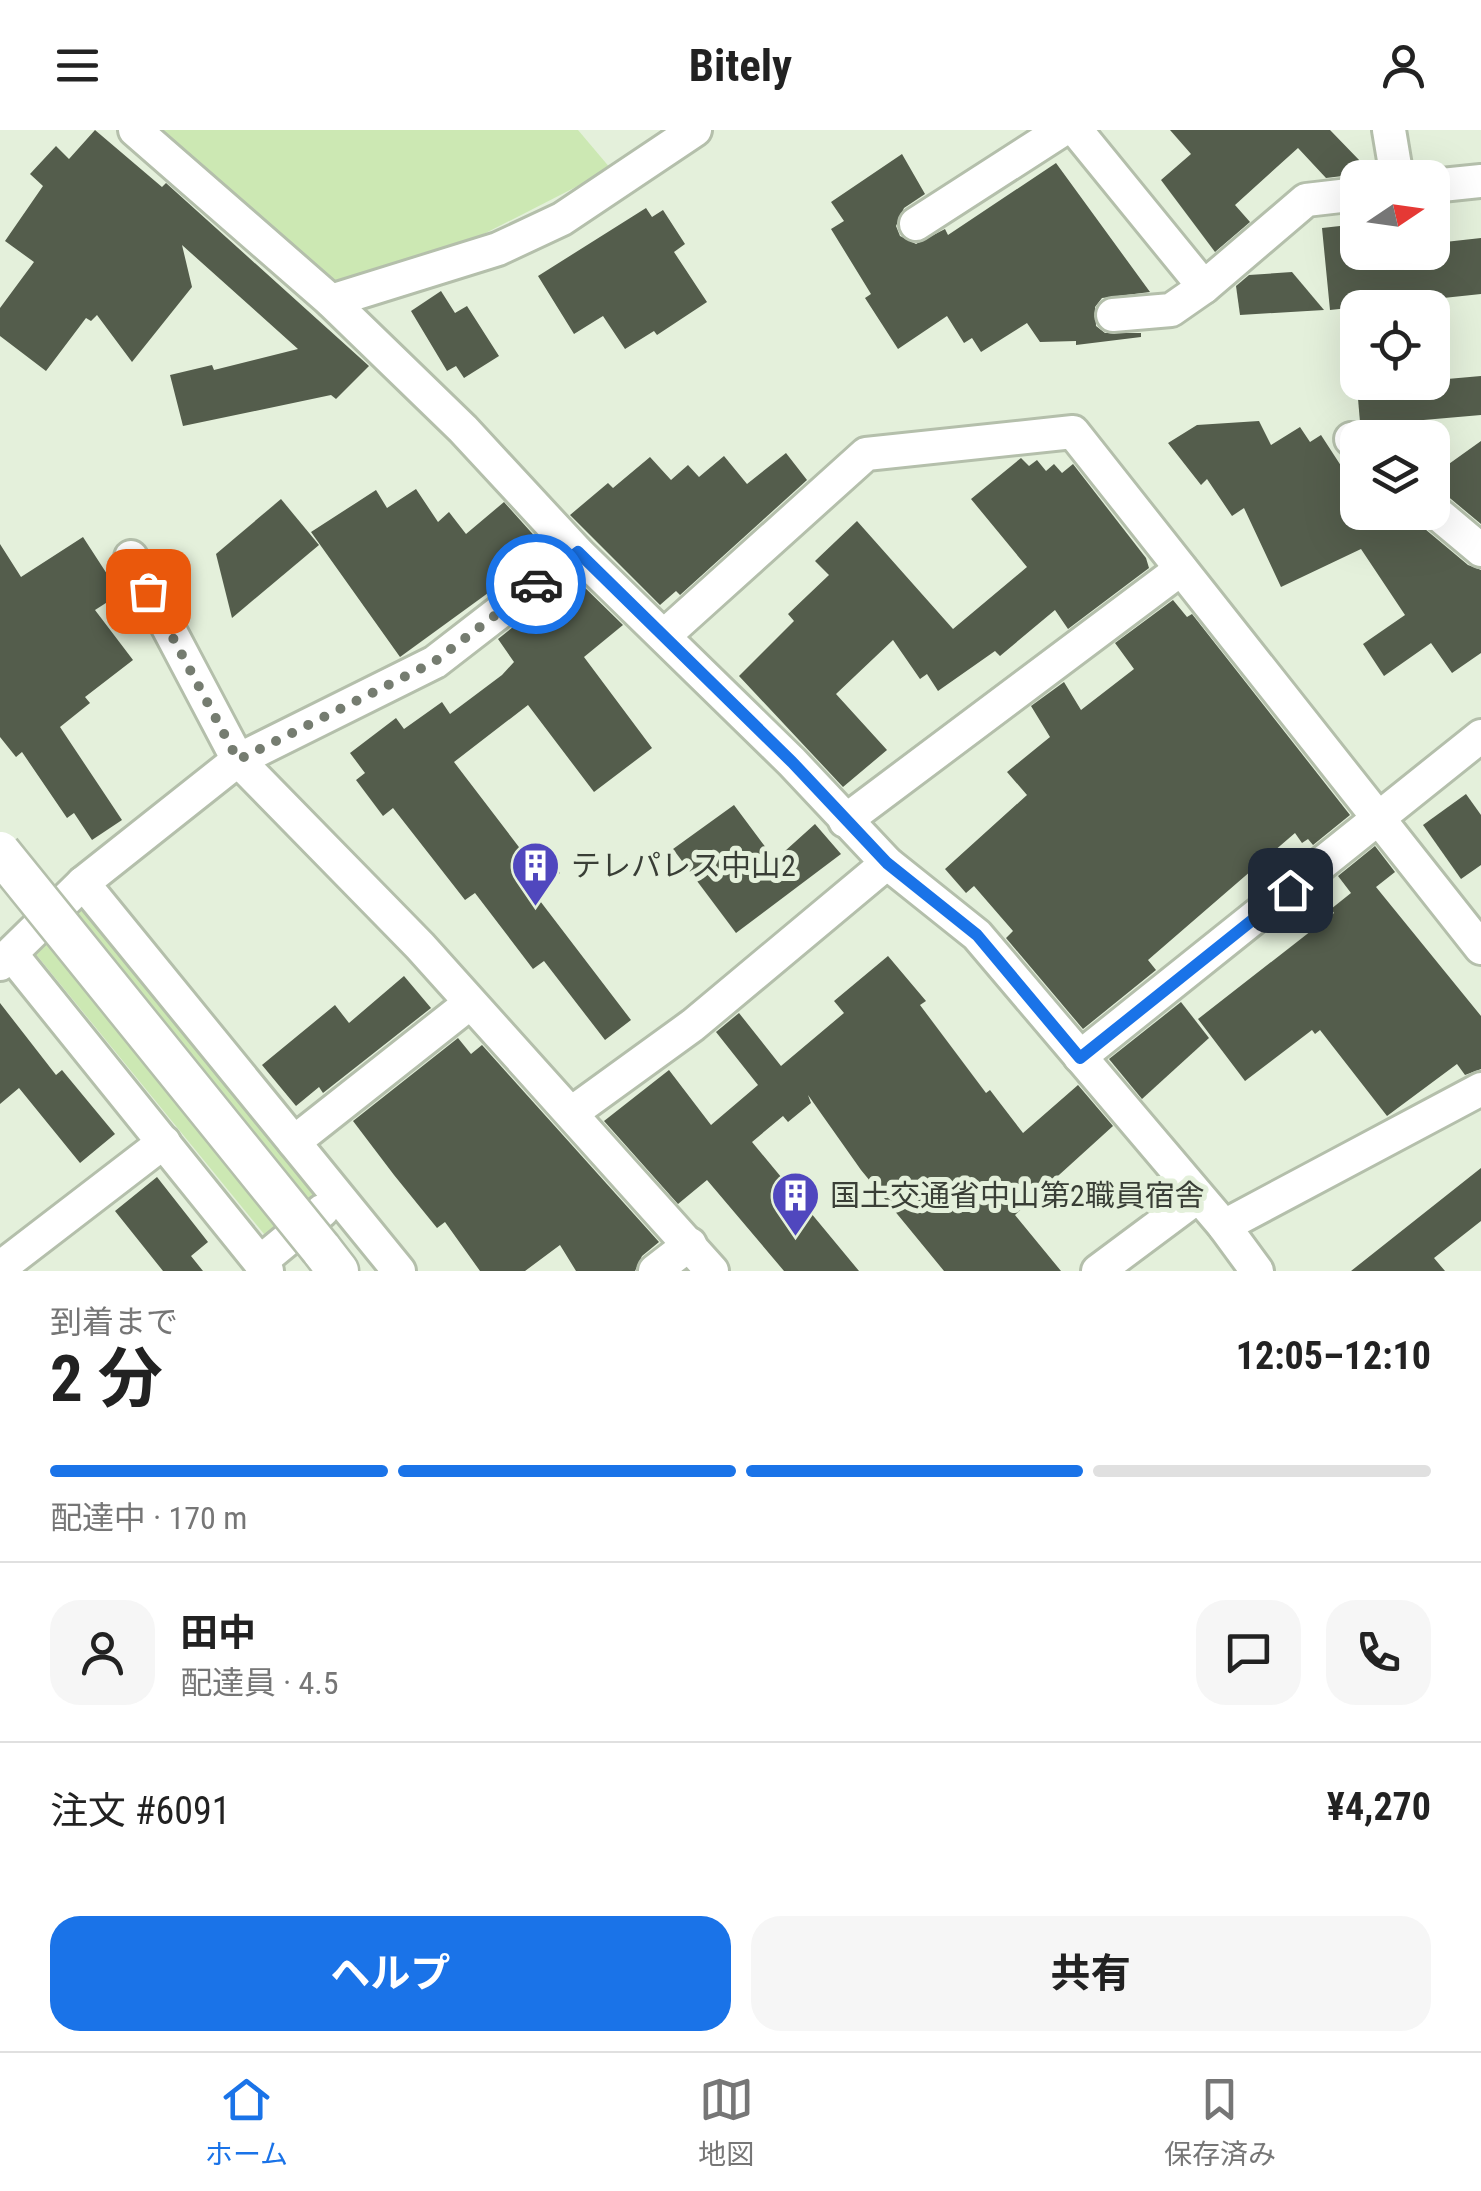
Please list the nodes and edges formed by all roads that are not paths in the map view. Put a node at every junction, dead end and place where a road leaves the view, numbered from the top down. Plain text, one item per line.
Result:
1 (135, 130) edge
2 (695, 130) edge
3 (1062, 130) edge
4 (1076, 130) edge
5 (1389, 130) edge
6 (1395, 160) edge
7 (1481, 181) edge
8 (1450, 184) edge
9 (1340, 196) edge
10 (916, 224) dead end
11 (1204, 287) junction
12 (332, 301) junction
13 (1113, 315) dead end
14 (1450, 524) edge
15 (1481, 550) edge
16 (578, 552) junction
17 (132, 556) dead end
18 (1181, 569) junction
19 (664, 636) junction
20 (1481, 736) edge
21 (238, 760) junction
22 (1380, 819) junction
23 (845, 821) junction
24 (0, 852) edge
25 (887, 863) junction
26 (83, 882) junction
27 (1481, 948) edge
28 (6, 959) edge
29 (470, 1003) junction
30 (1080, 1058) junction
31 (1481, 1089) edge
32 (572, 1112) junction
33 (164, 1142) junction
34 (294, 1142) junction
35 (338, 1197) junction
36 (1196, 1198) junction
37 (1224, 1226) junction
38 (690, 1244) junction
39 (330, 1260) edge
40 (264, 1267) edge
41 (0, 1268) edge
42 (399, 1271) edge
43 (655, 1271) edge
44 (712, 1271) edge
45 (1098, 1271) edge
46 (1257, 1271) edge

1 - 12 street
2 - 12 street
3 - 10 street
4 - 11 street
5 - 6 street
7 - 8 street
9 - 11 street
11 - 13 street
12 - 16 street
14 - 15 street
16 - 19 street
16 - 21 street
17 - 21 street
18 - 19 street
18 - 22 street
18 - 23 street
19 - 23 street
20 - 22 street
21 - 26 street
21 - 29 street
22 - 27 street
22 - 30 street
23 - 25 street
24 - 39 street, bridge
25 - 30 street
25 - 32 street
26 - 28 street
26 - 34 street
28 - 33 street
29 - 32 street
29 - 34 street
30 - 36 street
31 - 37 street
32 - 38 street
33 - 40 street
33 - 41 street
34 - 35 street
35 - 40 street
35 - 42 street
36 - 37 street
36 - 45 street
37 - 46 street
38 - 43 street
38 - 44 street

